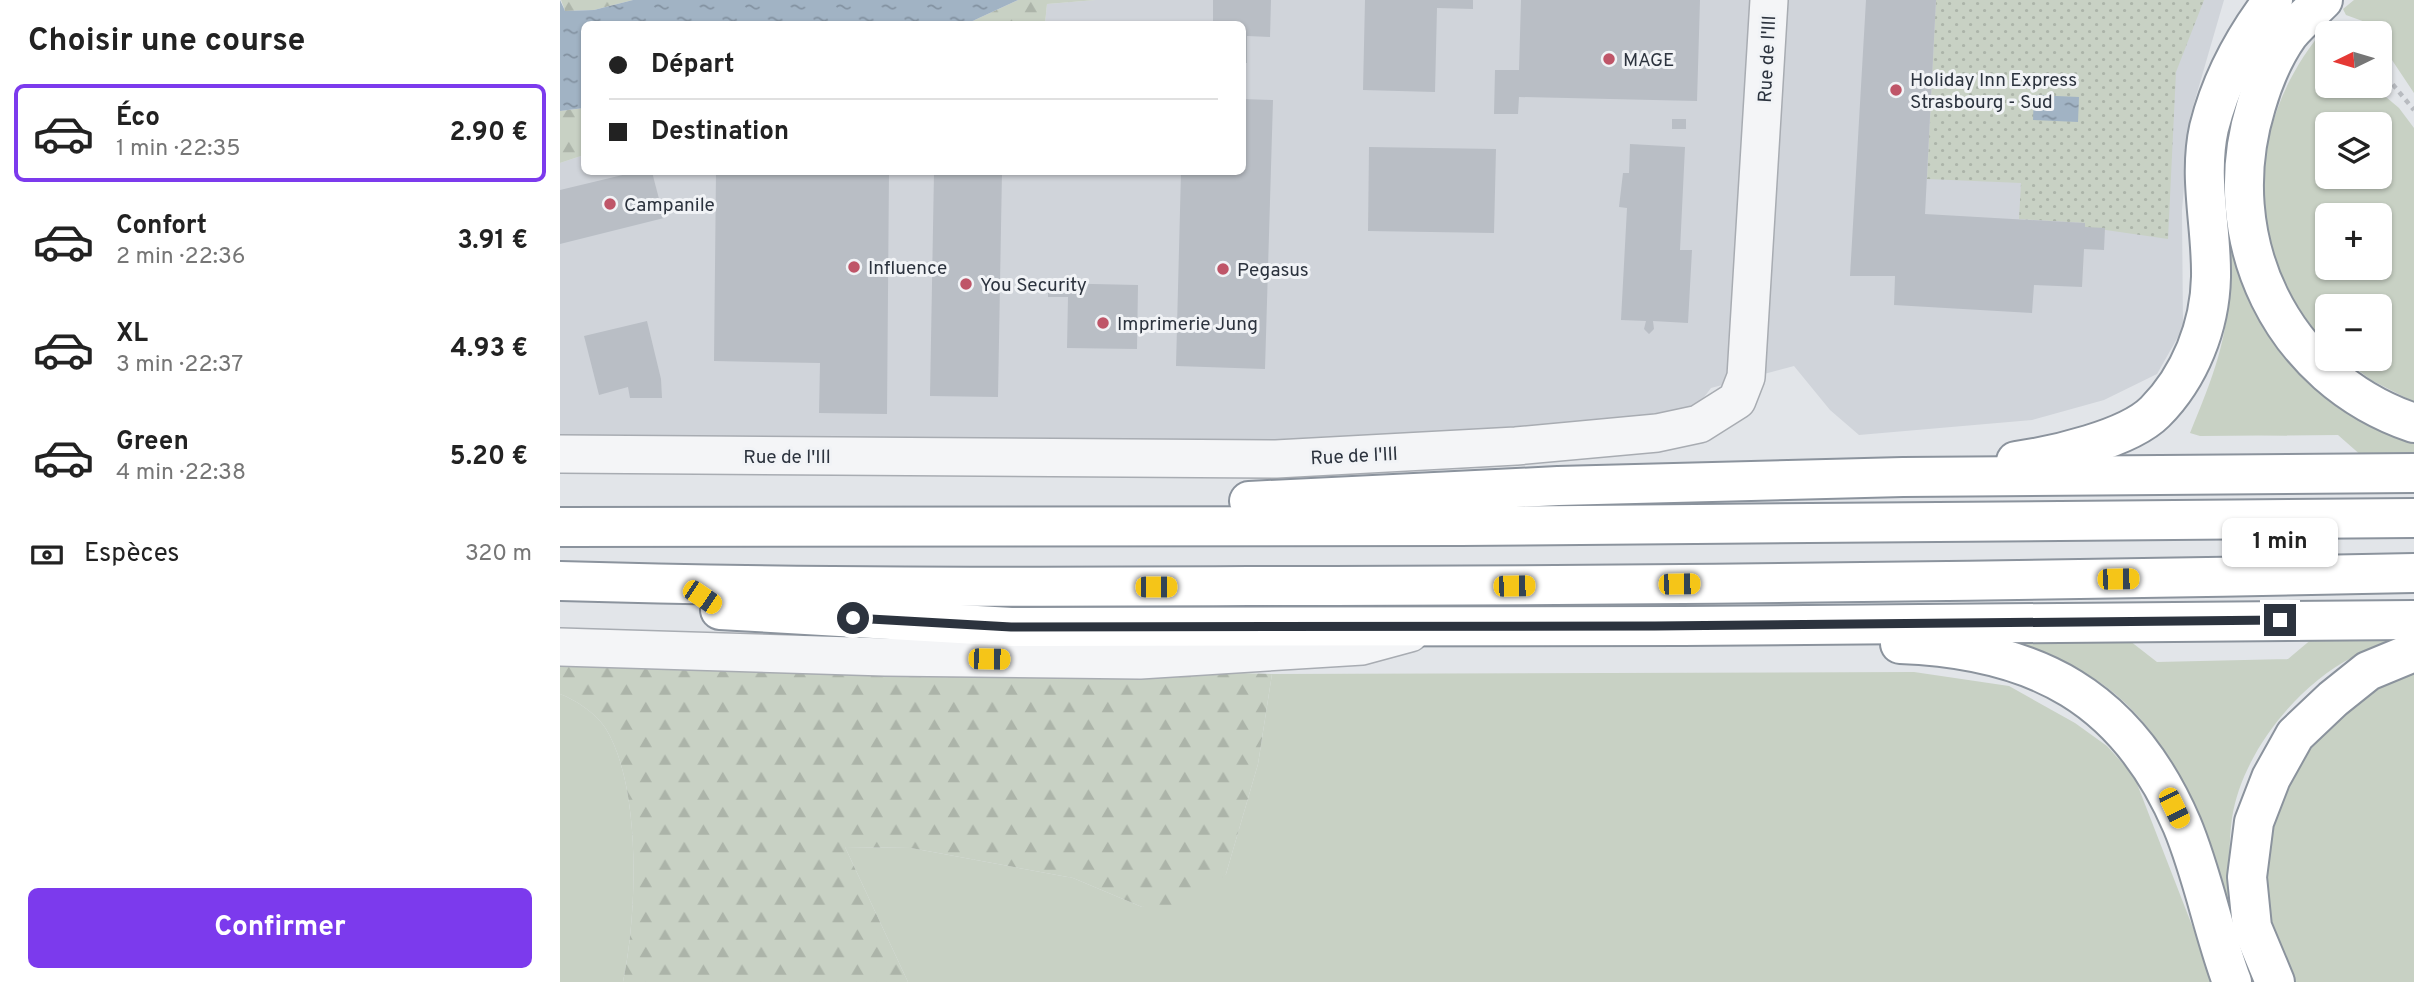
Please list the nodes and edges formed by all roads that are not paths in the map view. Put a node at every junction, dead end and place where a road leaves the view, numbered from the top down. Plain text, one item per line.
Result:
1 (1769, 0) edge
2 (2273, 0) edge
3 (2323, 0) edge
4 (2414, 423) edge
5 (560, 454) edge
6 (2414, 473) edge
7 (1903, 477) junction
8 (2414, 517) edge
9 (560, 527) edge
10 (1003, 528) junction
11 (2414, 573) edge
12 (560, 581) edge
13 (684, 585) junction
14 (2414, 620) edge
15 (1683, 626) junction
16 (1431, 627) junction
17 (560, 647) edge
18 (2414, 652) edge
19 (2232, 982) edge
20 (2275, 982) edge

1 - 5 street, Rue de l'Ill
2 - 7 highway
3 - 4 highway
6 - 7 highway
7 - 10 highway
8 - 10 highway
9 - 10 highway
11 - 13 highway
12 - 13 highway
13 - 16 highway
14 - 15 highway
15 - 16 highway
15 - 19 highway
16 - 17 street
18 - 20 highway

